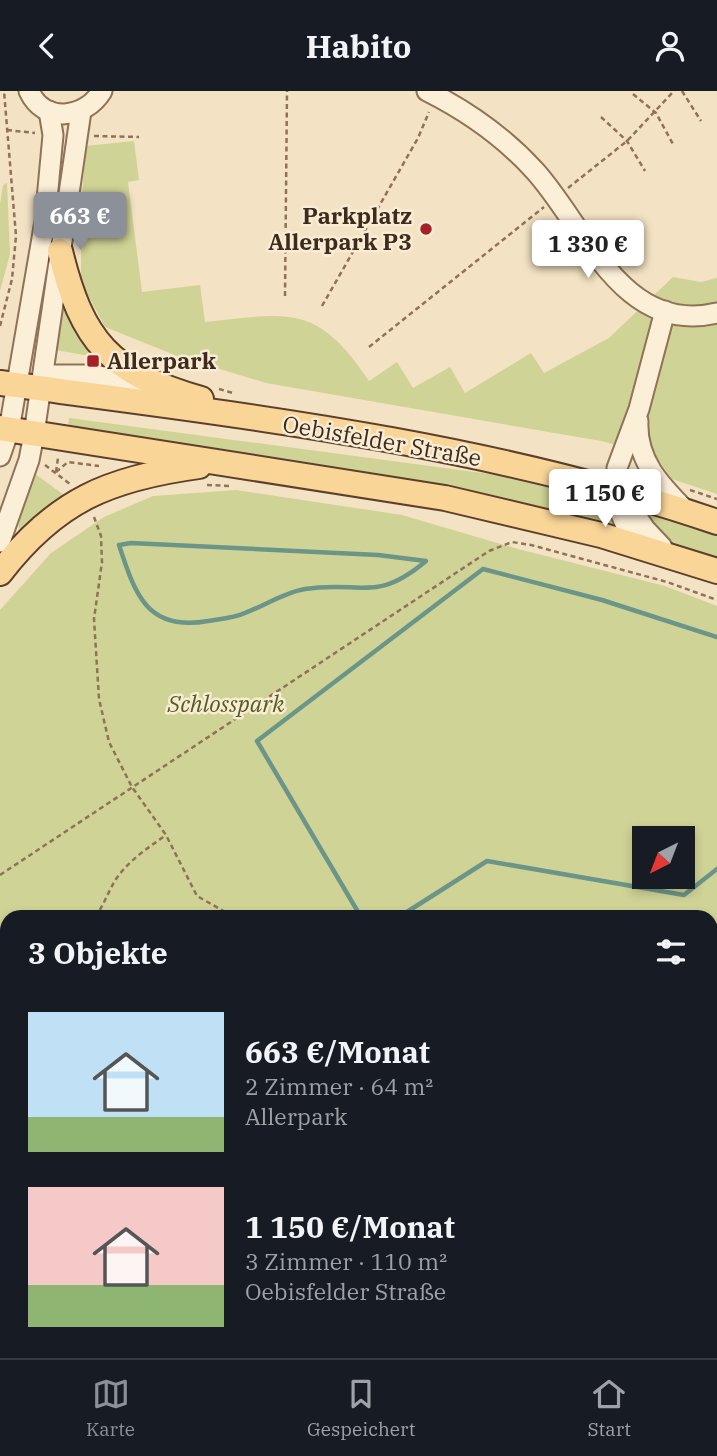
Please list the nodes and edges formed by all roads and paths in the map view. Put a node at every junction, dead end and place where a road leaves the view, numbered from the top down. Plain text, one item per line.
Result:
1 (4, 91) edge
2 (29, 91) edge
3 (102, 91) edge
4 (287, 91) edge
5 (428, 91) edge
6 (674, 91) edge
7 (682, 91) edge
8 (633, 94) dead end
9 (49, 111) junction
10 (81, 111) junction
11 (656, 113) junction
12 (601, 117) dead end
13 (701, 121) dead end
14 (627, 141) junction
15 (674, 146) dead end
16 (645, 171) dead end
17 (556, 197) junction
18 (60, 251) junction
19 (285, 296) dead end
20 (322, 306) dead end
21 (665, 311) junction
22 (717, 313) edge
23 (0, 326) edge
24 (369, 347) dead end
25 (8, 384) edge
26 (158, 385) junction
27 (40, 388) junction
28 (639, 409) junction
29 (284, 423) junction
30 (4, 429) edge
31 (34, 434) junction
32 (61, 438) junction
33 (0, 456) edge
34 (29, 460) junction
35 (228, 463) junction
36 (99, 466) dead end
37 (56, 472) junction
38 (201, 485) dead end
39 (235, 486) dead end
40 (617, 491) junction
41 (88, 506) junction
42 (103, 511) dead end
43 (686, 512) junction
44 (83, 521) dead end
45 (717, 522) edge
46 (0, 542) edge
47 (645, 547) junction
48 (672, 556) junction
49 (717, 571) edge
50 (0, 573) edge
51 (717, 600) edge
52 (132, 787) junction
53 (166, 835) junction
54 (0, 875) edge
55 (100, 910) edge
56 (222, 910) edge

1 - 23 path
2 - 9 street
3 - 10 street
4 - 19 path
5 - 17 street
5 - 20 path
6 - 11 path
7 - 13 path
8 - 11 path
9 - 10 street
9 - 25 street
10 - 18 street
11 - 14 path
11 - 15 path
12 - 14 path
14 - 16 path
14 - 17 path
17 - 21 street
17 - 24 path
18 - 26 main road
18 - 27 street
21 - 22 street
21 - 28 street
25 - 27 main road, Oebisfelder Straße
25 - 30 street
26 - 27 street
26 - 29 main road
27 - 29 main road, Oebisfelder Straße
27 - 31 street
28 - 40 street
28 - 43 street
29 - 40 main road, Oebisfelder Straße
30 - 31 main road, Oebisfelder Straße
30 - 33 street
31 - 32 main road, Oebisfelder Straße
31 - 34 street
32 - 35 main road, Oebisfelder Straße
32 - 37 path
34 - 37 path
34 - 46 street
35 - 41 main road
35 - 47 main road, Oebisfelder Straße
36 - 37 path
37 - 41 path
38 - 39 path
40 - 43 main road, Oebisfelder Straße
40 - 47 street
40 - 48 street
41 - 42 path
41 - 44 path
41 - 50 main road
41 - 52 path
43 - 45 main road, Oebisfelder Straße
47 - 48 main road, Oebisfelder Straße
48 - 49 main road, Oebisfelder Straße
51 - 52 path
52 - 53 path
52 - 54 path
53 - 55 path
53 - 56 path

